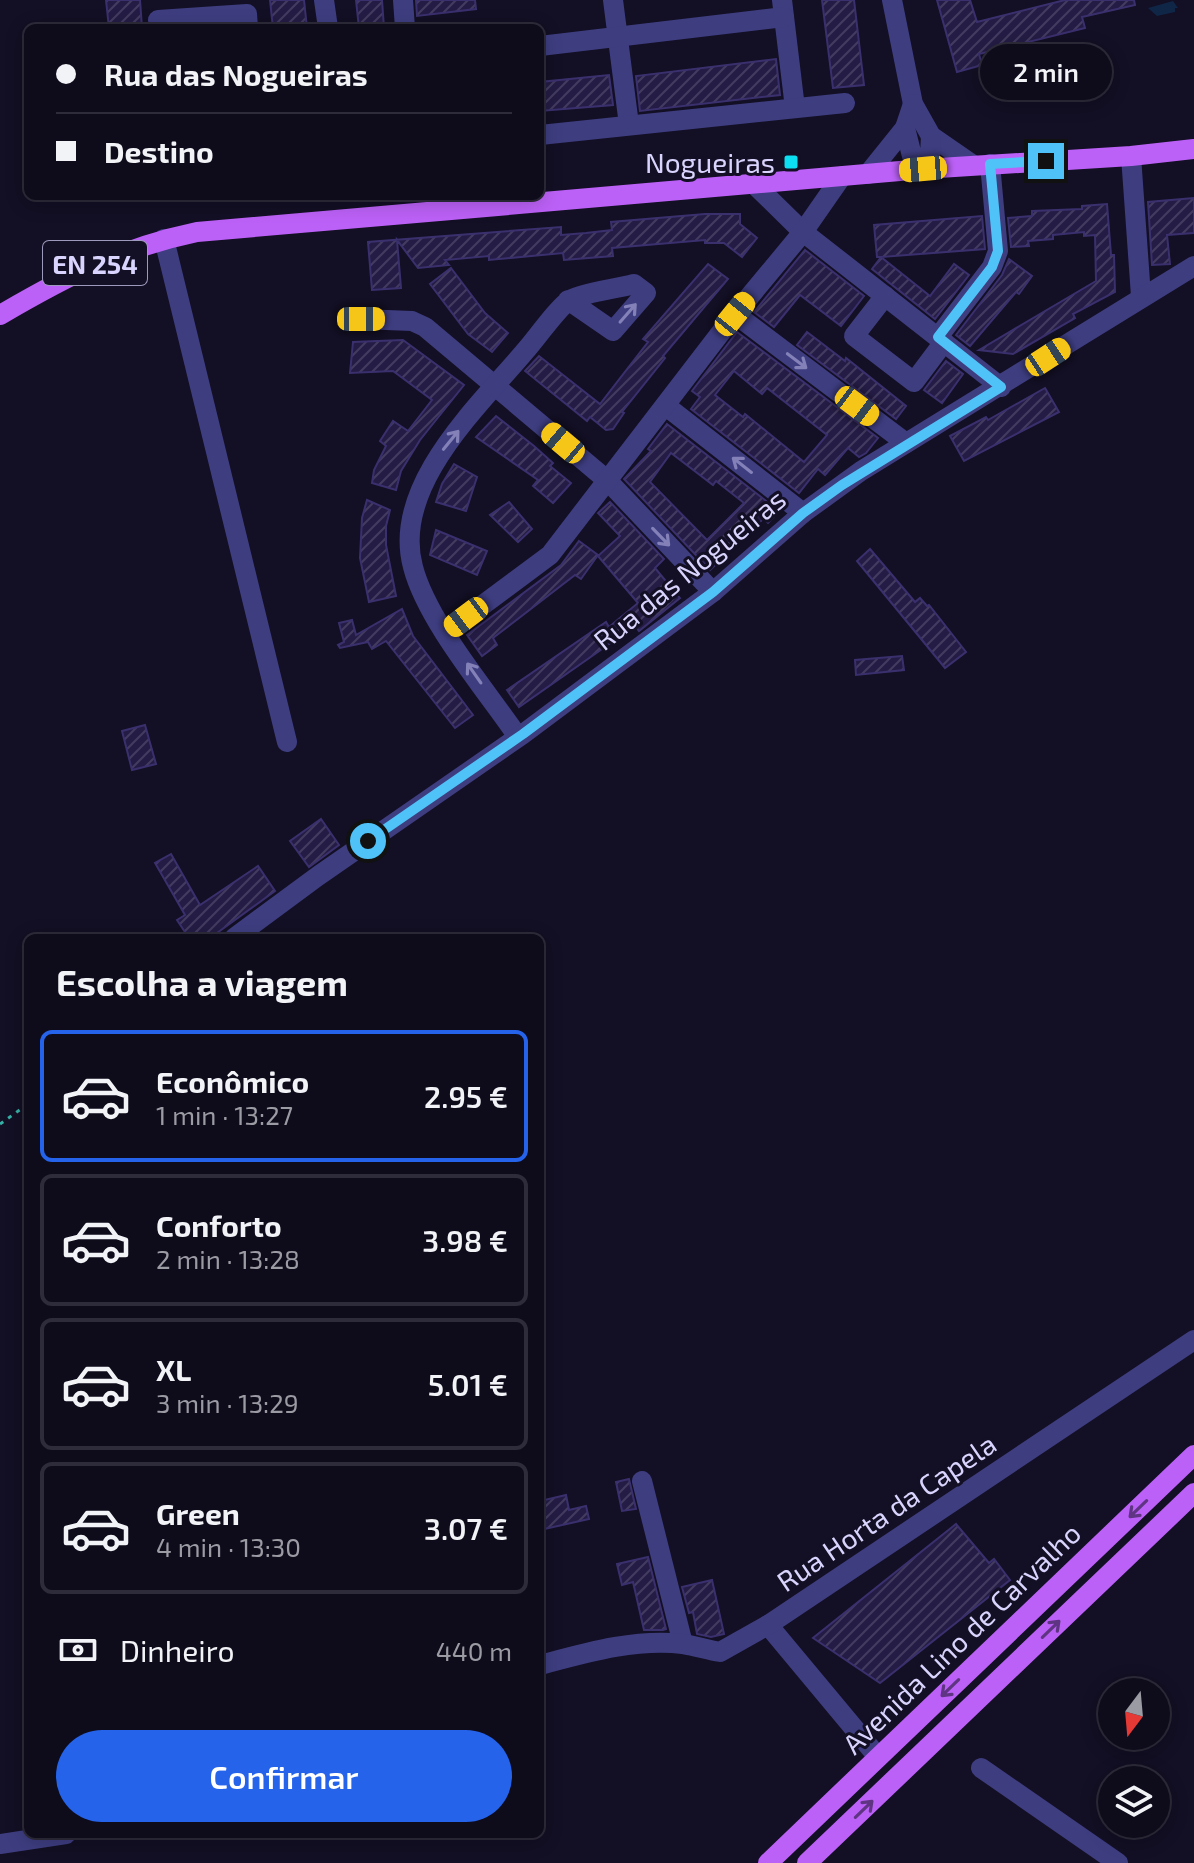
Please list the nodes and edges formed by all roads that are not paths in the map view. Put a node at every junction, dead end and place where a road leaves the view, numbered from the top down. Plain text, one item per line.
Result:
1 (324, 0) edge
2 (403, 0) edge
3 (613, 0) edge
4 (892, 0) edge
5 (783, 9) edge
6 (157, 16) edge
7 (248, 24) edge
8 (327, 24) edge
9 (405, 24) edge
10 (618, 37) junction
11 (544, 46) edge
12 (845, 103) dead end
13 (913, 104) junction
14 (795, 108) junction
15 (629, 125) junction
16 (905, 128) junction
17 (544, 135) edge
18 (931, 136) junction
19 (1194, 149) edge
20 (1131, 156) junction
21 (982, 165) junction
22 (923, 169) junction
23 (868, 174) junction
24 (842, 176) junction
25 (754, 184) junction
26 (803, 232) junction
27 (164, 239) junction
28 (1194, 266) edge
29 (885, 296) junction
30 (1141, 296) junction
31 (568, 300) dead end
32 (735, 314) junction
33 (0, 315) edge
34 (361, 319) dead end
35 (941, 340) junction
36 (495, 387) junction
37 (1001, 387) junction
38 (666, 406) junction
39 (906, 443) junction
40 (608, 481) junction
41 (803, 513) junction
42 (713, 592) junction
43 (445, 633) junction
44 (518, 737) junction
45 (287, 742) dead end
46 (239, 934) edge
47 (1194, 1340) edge
48 (1194, 1455) edge
49 (642, 1481) dead end
50 (1194, 1493) edge
51 (768, 1625) junction
52 (683, 1644) junction
53 (544, 1664) edge
54 (878, 1757) junction
55 (981, 1768) dead end
56 (40, 1838) edge
57 (0, 1844) edge
58 (768, 1863) edge
59 (807, 1863) edge
60 (1118, 1863) edge

1 - 8 street
2 - 9 street
3 - 10 street
4 - 13 street
5 - 10 street
5 - 14 street
6 - 7 street
10 - 11 street
10 - 15 street
12 - 14 street
13 - 16 street
13 - 18 street
14 - 15 street
15 - 17 street
16 - 22 street
16 - 23 street
18 - 21 street
18 - 22 street
19 - 20 main road, EN 254
20 - 21 main road, EN 254
20 - 30 street
21 - 22 main road, EN 254
21 - 35 street
22 - 23 main road, EN 254
23 - 24 main road, EN 254
24 - 25 main road, EN 254
24 - 26 street
25 - 26 street
25 - 27 main road, EN 254
26 - 29 street
26 - 32 street
27 - 33 main road, EN 254
27 - 45 street
28 - 30 street, Rua das Nogueiras
29 - 35 street
29 - 35 street
30 - 37 street, Rua das Nogueiras
31 - 36 street
32 - 38 street
32 -> 39 street
34 - 36 street
35 - 37 street
36 - 40 street
43 -> 36 street
37 - 39 street, Rua das Nogueiras
38 - 40 street
41 -> 38 street
39 - 41 street, Rua das Nogueiras
40 -> 42 street
40 - 43 street
41 - 42 street, Rua das Nogueiras
42 - 44 street, Rua das Nogueiras
44 -> 43 street
44 - 46 street, Rua das Nogueiras
47 - 51 street, Rua Horta da Capela
48 -> 54 main road, Avenida Lino de Carvalho
49 - 52 street
59 -> 50 main road, Avenida Lino de Carvalho
51 - 52 street, Rua Horta da Capela
51 - 54 street
52 - 53 street, Rua Horta da Capela
54 - 58 main road, Avenida Lino de Carvalho
55 - 60 street
56 - 57 street

